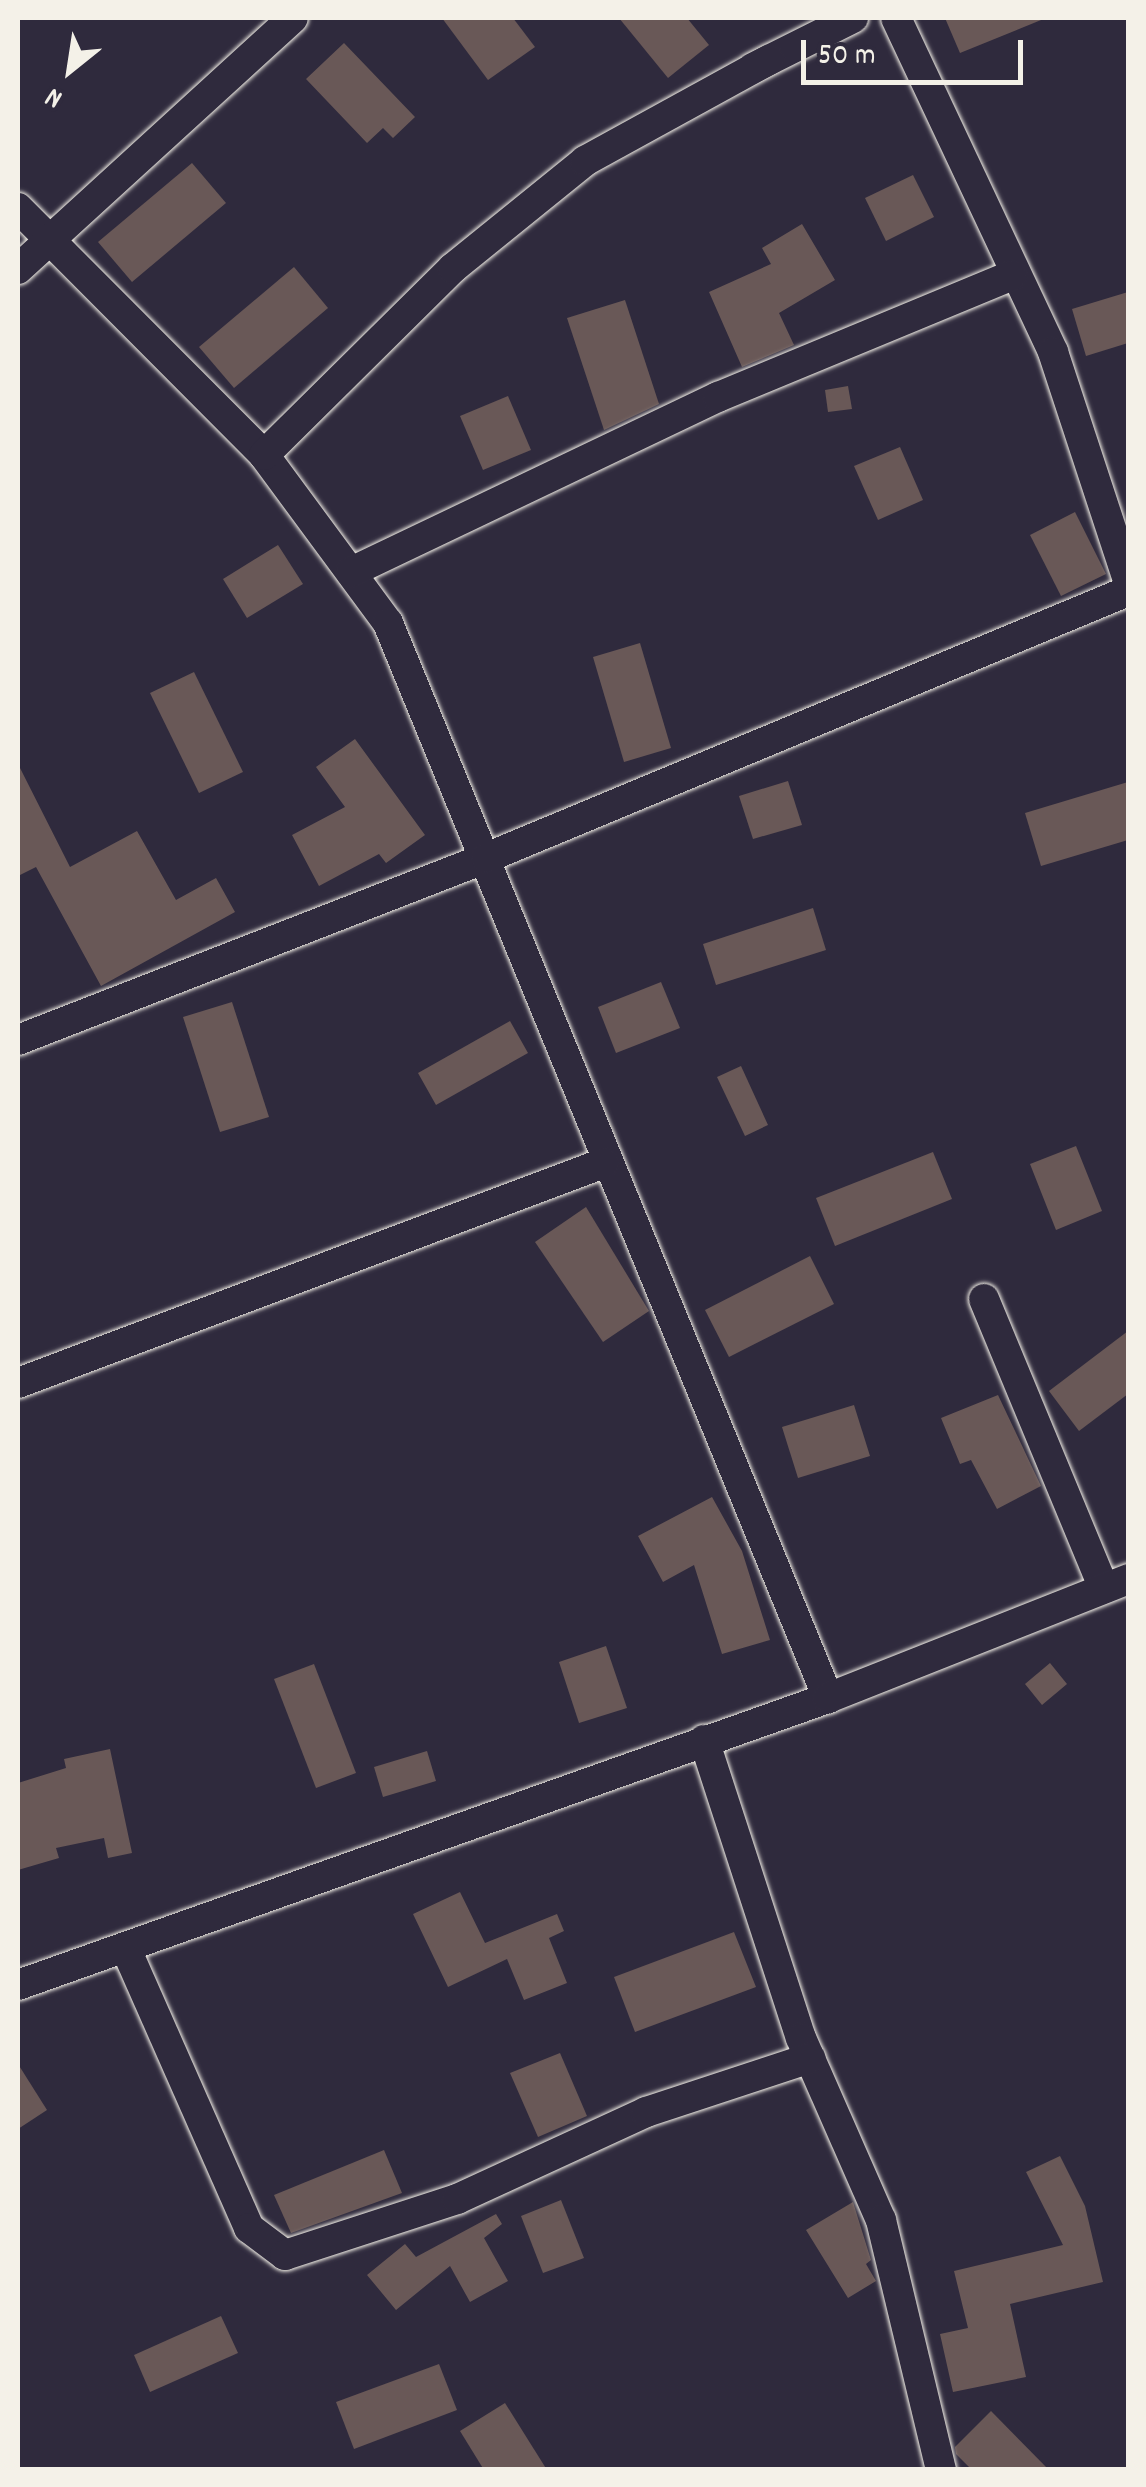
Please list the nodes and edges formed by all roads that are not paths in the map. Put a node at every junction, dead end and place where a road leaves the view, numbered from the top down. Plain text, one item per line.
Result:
1 (293, 18) edge
2 (853, 18) edge
3 (896, 18) edge
4 (768, 60) junction
5 (650, 120) dead end
6 (18, 208) edge
7 (49, 237) junction
8 (18, 269) edge
9 (1012, 275) junction
10 (264, 455) junction
11 (351, 572) junction
12 (1128, 580) edge
13 (1128, 591) edge
14 (486, 858) junction
15 (18, 1040) edge
16 (604, 1163) junction
17 (984, 1299) dead end
18 (18, 1382) edge
19 (1116, 1584) edge
20 (828, 1698) junction
21 (704, 1740) junction
22 (126, 1949) junction
23 (18, 1985) edge
24 (810, 2058) junction
25 (941, 2470) edge

1 - 7 street
2 - 4 street
3 - 9 street
4 - 5 street
4 - 10 street
6 - 7 street
7 - 8 street
7 - 10 street
9 - 11 street
9 - 12 street
10 - 11 street
11 - 14 street
13 - 14 street
14 - 15 street
14 - 16 street
16 - 18 street
16 - 20 street
17 - 19 street
19 - 20 street
20 - 21 street
21 - 22 street
21 - 24 street
22 - 23 street
22 - 24 street
24 - 25 street

